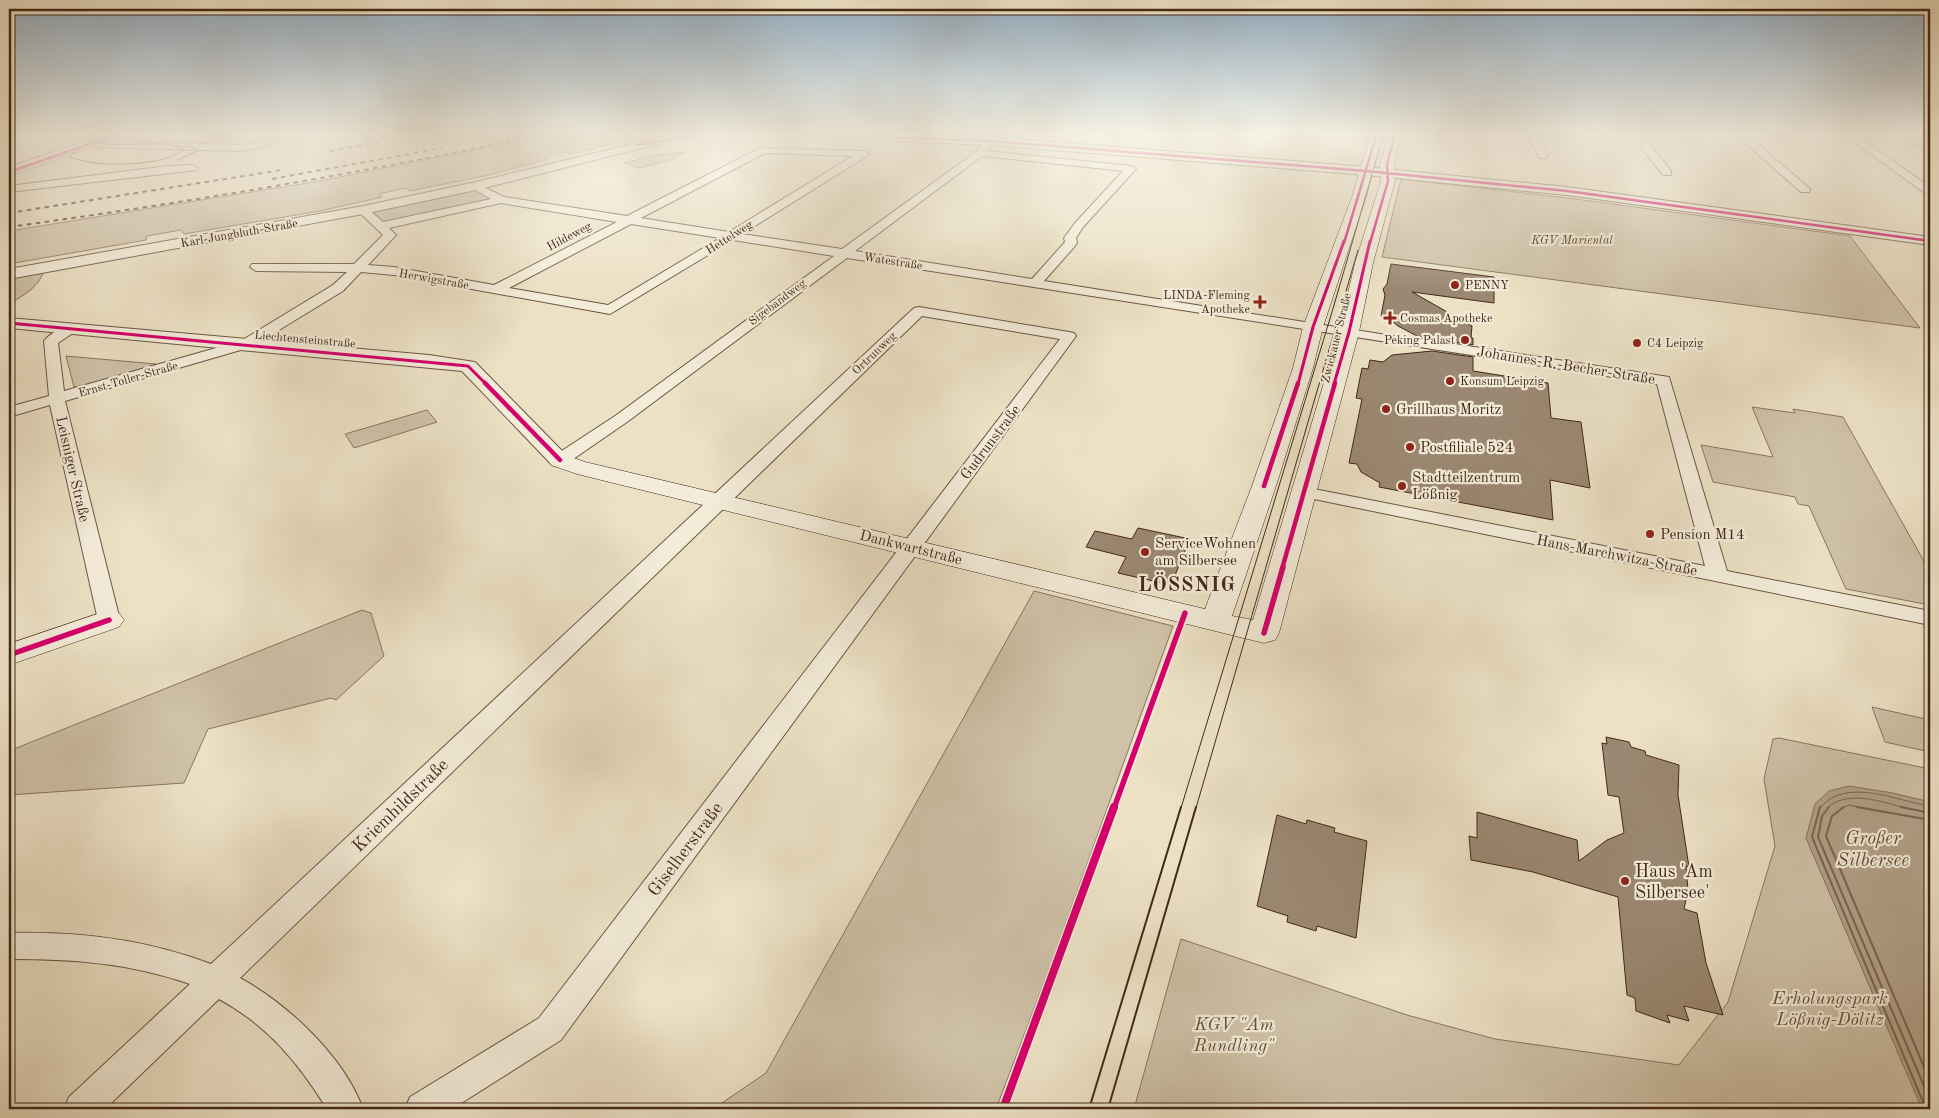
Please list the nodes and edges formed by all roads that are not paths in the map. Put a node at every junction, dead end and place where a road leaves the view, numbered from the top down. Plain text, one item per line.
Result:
1 (40, 185) edge
2 (479, 185) edge
3 (695, 185) edge
4 (813, 185) edge
5 (936, 185) edge
6 (1116, 185) edge
7 (1362, 185) edge
8 (1386, 185) edge
9 (1509, 185) edge
10 (1799, 185) edge
11 (476, 186) junction
12 (10, 189) edge
13 (1805, 190) dead end
14 (501, 200) junction
15 (363, 210) junction
16 (628, 220) junction
17 (380, 226) junction
18 (730, 236) junction
19 (1930, 241) edge
20 (842, 253) junction
21 (256, 267) dead end
22 (359, 268) junction
23 (9, 274) edge
24 (1034, 284) junction
25 (496, 290) junction
26 (610, 310) joint
27 (9, 323) edge
28 (1313, 327) junction
29 (72, 329) junction
30 (1349, 332) junction
31 (1069, 336) joint
32 (246, 344) junction
33 (57, 399) junction
34 (9, 412) edge
35 (560, 460) junction
36 (1304, 492) junction
37 (720, 501) junction
38 (911, 547) junction
39 (1718, 576) junction
40 (1930, 618) edge
41 (109, 620) joint
42 (1216, 620) junction
43 (1264, 633) joint
44 (9, 655) edge
45 (9, 946) edge
46 (216, 980) junction
47 (81, 1109) edge
48 (346, 1109) edge
49 (422, 1109) edge

1 - 12 street
2 - 11 street, Karl-Jungbluth-Straße
3 - 16 street, Hildeweg
4 - 18 street, Hettelweg
5 - 20 street, Sigebandweg
6 - 24 street
7 - 28 main road, Zwickauer Straße
8 - 30 main road, Zwickauer Straße
9 - 19 street
10 - 13 street
11 - 14 street, Watestraße
11 - 15 street, Karl-Jungbluth-Straße
14 - 16 street, Watestraße
14 - 17 street
15 - 17 street
15 - 23 street, Karl-Jungbluth-Straße
16 - 18 street, Watestraße
16 - 25 street, Hildeweg
17 - 22 street, Ernst-Toller-Straße
18 - 20 street, Watestraße
18 - 26 street, Hettelweg
20 - 24 street, Watestraße
20 - 35 street, Sigebandweg
21 - 22 street, Herwigstraße
22 - 25 street, Herwigstraße
22 - 32 street, Ernst-Toller-Straße
24 - 28 street, Watestraße
25 - 26 street, Herwigstraße
27 - 29 street, Liechtensteinstraße
28 - 30 street, Johannes-R.-Becher-Straße
28 - 42 main road, Zwickauer Straße
29 - 32 street, Liechtensteinstraße
29 - 33 street, Leisniger Straße
30 - 36 main road, Zwickauer Straße
30 - 39 street, Johannes-R.-Becher-Straße
31 - 37 street, Ortrunweg
31 - 38 street, Gudrunstraße
32 - 33 street, Ernst-Toller-Straße
32 - 35 street, Liechtensteinstraße
33 - 34 street, Ernst-Toller-Straße
33 - 41 street, Leisniger Straße
35 - 37 main road, Dankwartstraße
36 - 39 street, Hans-Marchwitza-Straße
36 - 43 main road, Zwickauer Straße
37 - 38 main road, Dankwartstraße
37 - 46 street, Kriemhildstraße
38 - 42 main road, Dankwartstraße
38 - 49 street, Giselherstraße
39 - 40 street, Hans-Marchwitza-Straße
41 - 44 main road
42 - 43 main road, Dankwartstraße
45 - 46 street
46 - 47 street, Kriemhildstraße
46 - 48 street

